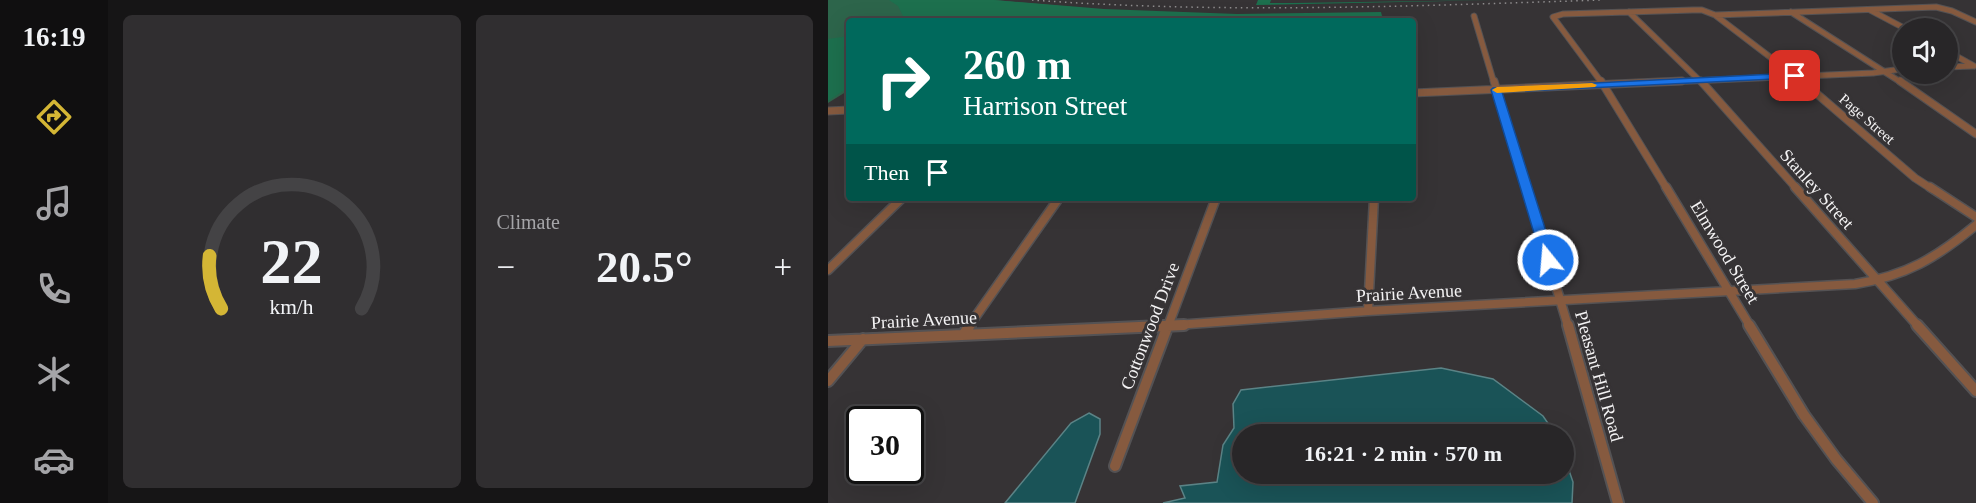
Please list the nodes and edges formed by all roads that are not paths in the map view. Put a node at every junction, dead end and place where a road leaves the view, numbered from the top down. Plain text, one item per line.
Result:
1 (1868, 9) junction
2 (1629, 12) junction
3 (1790, 12) junction
4 (1715, 15) junction
5 (1474, 16) dead end
6 (1892, 22) edge
7 (1976, 22) edge
8 (1958, 57) edge
9 (1975, 66) edge
10 (1958, 67) edge
11 (1892, 70) edge
12 (1885, 71) junction
13 (1795, 76) junction
14 (1700, 80) junction
15 (1603, 85) junction
16 (1496, 90) junction
17 (1416, 93) edge
18 (846, 110) edge
19 (828, 111) edge
20 (1976, 134) edge
21 (899, 201) edge
22 (1057, 201) edge
23 (1215, 201) edge
24 (1374, 201) edge
25 (1976, 217) edge
26 (1976, 225) edge
27 (828, 270) edge
28 (1878, 281) junction
29 (1730, 292) junction
30 (1561, 301) junction
31 (1368, 311) junction
32 (1167, 326) junction
33 (963, 335) junction
34 (863, 339) junction
35 (828, 341) edge
36 (828, 381) edge
37 (1976, 391) edge
38 (1115, 466) dead end
39 (1618, 503) edge
40 (1873, 503) edge

1 - 3 street
1 - 6 street
1 - 7 street
2 - 4 street
2 - 14 street, Stanley Street
2 - 15 street, Elmwood Street
3 - 4 street
3 - 12 street
4 - 13 street, Page Street
5 - 16 street, Pleasant Hill Road
8 - 9 street
9 - 10 street
11 - 12 street
12 - 13 street
12 - 20 street
13 - 14 street
13 - 25 street, Page Street
14 - 15 street
14 - 28 street, Stanley Street
15 - 16 street
15 - 29 street, Elmwood Street
16 - 17 street
16 - 30 street, Pleasant Hill Road
18 - 19 street
21 - 27 street
22 - 33 street
23 - 32 street, Cottonwood Drive
24 - 31 street
26 - 28 street, Prairie Avenue
28 - 29 street, Prairie Avenue
28 - 37 street, Stanley Street
29 - 30 street, Prairie Avenue
29 - 40 street, Elmwood Street
30 - 31 street, Prairie Avenue
30 - 39 street, Pleasant Hill Road
31 - 32 street, Prairie Avenue
32 - 33 street, Prairie Avenue
32 - 38 street, Cottonwood Drive
33 - 34 street, Prairie Avenue
34 - 35 street, Prairie Avenue
34 - 36 street

